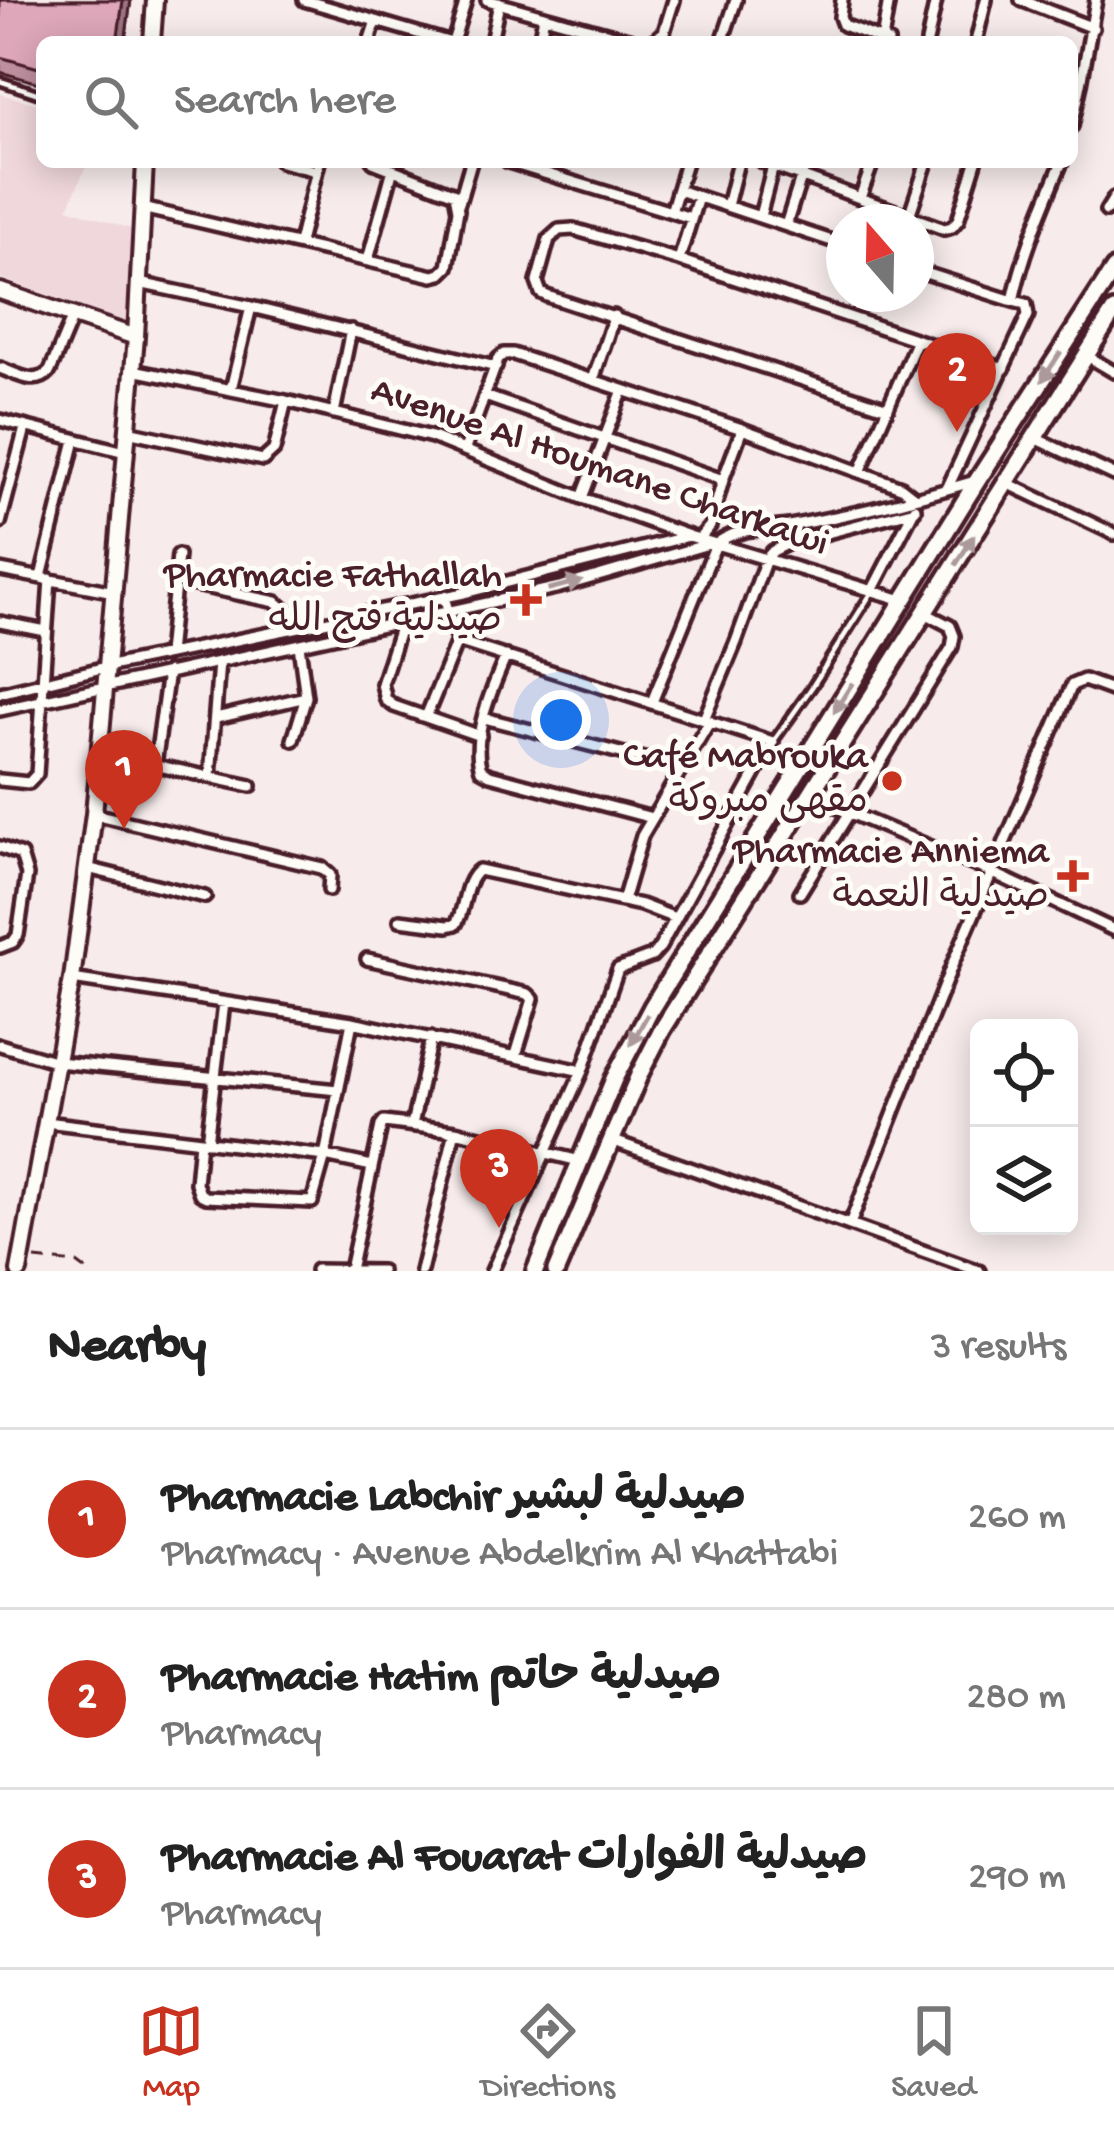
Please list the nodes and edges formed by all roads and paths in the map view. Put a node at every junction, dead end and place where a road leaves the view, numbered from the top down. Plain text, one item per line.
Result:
1 (154, 0) edge
2 (304, 0) edge
3 (364, 0) edge
4 (466, 0) edge
5 (487, 0) edge
6 (674, 0) edge
7 (736, 0) edge
8 (842, 0) edge
9 (889, 0) edge
10 (937, 0) edge
11 (986, 0) edge
12 (1021, 0) edge
13 (1096, 0) edge
14 (499, 3) junction
15 (360, 16) junction
16 (544, 16) junction
17 (376, 21) junction
18 (1093, 28) junction
19 (154, 36) edge
20 (371, 36) edge
21 (430, 36) edge
22 (453, 36) edge
23 (492, 36) edge
24 (539, 36) edge
25 (617, 36) edge
26 (659, 36) edge
27 (725, 36) edge
28 (872, 36) edge
29 (885, 36) edge
30 (928, 36) edge
31 (978, 36) edge
32 (1078, 79) edge
33 (0, 81) edge
34 (36, 93) edge
35 (145, 168) edge
36 (317, 168) edge
37 (390, 168) edge
38 (469, 168) edge
39 (530, 168) edge
40 (684, 168) edge
41 (737, 168) edge
42 (766, 168) edge
43 (778, 168) edge
44 (804, 168) edge
45 (871, 168) edge
46 (925, 168) edge
47 (974, 168) edge
48 (1060, 168) edge
49 (393, 169) junction
50 (801, 176) junction
51 (678, 190) junction
52 (698, 196) junction
53 (860, 198) junction
54 (1114, 198) edge
55 (459, 203) junction
56 (876, 204) edge
57 (913, 204) edge
58 (728, 206) junction
59 (142, 208) junction
60 (1106, 211) dead end
61 (671, 212) junction
62 (760, 216) junction
63 (692, 218) junction
64 (785, 225) junction
65 (934, 225) edge
66 (826, 239) edge
67 (298, 243) junction
68 (368, 260) junction
69 (679, 260) junction
70 (1114, 269) edge
71 (934, 275) edge
72 (138, 283) junction
73 (0, 291) edge
74 (1013, 301) junction
75 (251, 307) junction
76 (1114, 311) edge
77 (73, 316) junction
78 (614, 316) junction
79 (351, 330) junction
80 (136, 337) junction
81 (917, 340) junction
82 (1087, 356) junction
83 (496, 367) junction
84 (0, 368) edge
85 (1004, 369) junction
86 (133, 370) junction
87 (1114, 371) edge
88 (593, 380) junction
89 (231, 389) junction
90 (623, 390) junction
91 (485, 396) junction
92 (286, 401) junction
93 (889, 408) junction
94 (334, 413) junction
95 (0, 420) edge
96 (25, 428) junction
97 (742, 429) junction
98 (127, 430) junction
99 (606, 438) junction
100 (1035, 438) junction
101 (75, 440) junction
102 (465, 449) junction
103 (125, 452) junction
104 (860, 472) junction
105 (1114, 476) edge
106 (723, 480) junction
107 (977, 481) junction
108 (1007, 483) junction
109 (947, 489) junction
110 (914, 497) junction
111 (582, 498) junction
112 (915, 510) junction
113 (0, 523) edge
114 (1114, 534) edge
115 (694, 537) junction
116 (714, 544) junction
117 (178, 555) dead end
118 (766, 559) junction
119 (0, 570) edge
120 (45, 578) junction
121 (176, 581) junction
122 (114, 592) junction
123 (872, 592) junction
124 (443, 597) junction
125 (903, 601) junction
126 (406, 604) junction
127 (448, 612) junction
128 (925, 613) junction
129 (402, 622) junction
130 (2, 625) edge
131 (292, 628) junction
132 (46, 631) junction
133 (457, 640) junction
134 (299, 646) junction
135 (168, 654) junction
136 (506, 656) junction
137 (219, 662) junction
138 (106, 668) junction
139 (168, 672) junction
140 (41, 683) junction
141 (104, 687) junction
142 (1114, 692) edge
143 (0, 693) edge
144 (306, 697) junction
145 (41, 700) junction
146 (652, 702) junction
147 (0, 710) edge
148 (426, 717) junction
149 (216, 718) junction
150 (484, 718) junction
151 (707, 720) junction
152 (480, 736) junction
153 (292, 740) dead end
154 (772, 742) junction
155 (99, 753) junction
156 (155, 765) junction
157 (683, 769) junction
158 (210, 777) junction
159 (0, 780) edge
160 (251, 786) dead end
161 (810, 796) junction
162 (847, 813) junction
163 (94, 814) junction
164 (652, 818) junction
165 (0, 847) edge
166 (87, 868) junction
167 (993, 873) junction
168 (329, 890) dead end
169 (800, 892) dead end
170 (205, 898) dead end
171 (623, 901) junction
172 (1114, 916) edge
173 (675, 918) junction
174 (400, 920) dead end
175 (1111, 929) edge
176 (0, 947) edge
177 (367, 959) dead end
178 (72, 979) junction
179 (224, 1004) junction
180 (352, 1022) junction
181 (431, 1038) junction
182 (0, 1045) edge
183 (516, 1055) junction
184 (57, 1062) junction
185 (582, 1071) junction
186 (215, 1077) junction
187 (338, 1090) junction
188 (46, 1123) junction
189 (412, 1125) junction
190 (455, 1132) junction
191 (611, 1139) junction
192 (204, 1142) junction
193 (545, 1153) junction
194 (325, 1156) junction
195 (580, 1161) junction
196 (372, 1166) junction
197 (850, 1224) junction
198 (20, 1264) edge
199 (316, 1270) edge
200 (350, 1270) edge
201 (88, 1271) edge
202 (381, 1271) edge
203 (421, 1271) edge
204 (492, 1271) edge
205 (535, 1271) edge
206 (556, 1271) edge
207 (979, 1271) edge

1 - 19 main road
2 - 15 street
3 - 15 street
4 - 22 street
5 - 14 street
6 - 26 street
7 - 27 street
8 - 28 street
9 - 29 street
10 - 30 street
11 - 31 street
12 - 18 street
13 - 18 street
14 - 16 street
14 - 23 street
15 - 17 street
16 - 24 street
16 - 25 street
17 - 20 street
17 - 21 street
18 - 32 street
33 - 34 lane
35 - 59 main road
36 - 67 street
37 - 49 street
38 - 55 street
39 - 61 street
40 - 51 street
41 - 58 street
42 - 62 street
43 - 50 street
44 - 50 street
45 - 53 street
46 - 57 street
47 - 65 street
48 - 74 street
49 - 55 street
49 - 68 street
50 - 53 street
50 - 64 street
51 - 52 street
51 - 61 street
52 - 58 street
52 - 63 street
53 - 56 street
54 - 60 street
55 - 68 street
58 - 62 street
59 - 67 street
59 - 72 main road
61 - 63 street
62 - 64 street
63 - 69 street
64 - 66 street
67 - 68 street
69 - 78 street
69 - 81 street
70 -> 107 main road
71 - 74 street
72 - 75 street
72 - 80 main road
73 - 77 main road
74 - 85 street
75 - 79 street
75 - 89 street
76 - 82 main road
77 - 80 main road
77 - 84 street
78 - 88 street
78 - 93 street
79 - 83 street
79 - 94 street
80 - 86 main road
81 - 85 street
81 - 93 street
82 - 87 street
82 - 100 main road
83 - 88 street
83 - 91 street
85 - 109 street
86 - 89 street, Avenue Al Houmane Charkawi
86 - 98 main road
88 - 90 street
89 - 92 street, Avenue Al Houmane Charkawi
90 - 97 street
90 - 99 street
91 - 99 street
91 - 102 street
92 - 94 street, Avenue Al Houmane Charkawi
92 - 98 street
93 - 104 street
94 - 102 street, Avenue Al Houmane Charkawi
95 - 96 street
96 - 101 street
96 - 113 street
97 - 104 street
97 - 106 street
98 - 103 main road
99 - 106 street
99 - 111 street
100 - 105 street
100 - 108 main road
101 - 103 street
101 - 120 street
102 - 111 street, Avenue Al Houmane Charkawi
103 - 122 main road
104 - 110 street
106 - 115 street
107 - 109 street
107 - 125 main road
108 - 114 street
128 -> 108 main road
109 - 110 street
110 - 112 street
110 - 116 street
111 - 115 street, Avenue Al Houmane Charkawi
112 - 118 street
112 - 123 street
115 - 116 street, Avenue Al Houmane Charkawi
115 - 124 street
116 - 118 street, Avenue Al Houmane Charkawi
127 -> 116 street
116 - 146 street
117 - 121 street
118 - 123 street, Avenue Al Houmane Charkawi
118 - 151 street
119 - 120 street
120 - 122 street
120 - 132 street
121 - 131 street
121 - 135 street
122 - 138 main road
123 - 125 street, Avenue Al Houmane Charkawi
123 - 154 lane
124 - 126 street
124 - 127 street
125 - 128 main road
125 - 128 main road
125 -> 195 main road
126 - 129 street
126 - 131 street
127 - 129 street
127 - 133 street
128 - 161 main road
128 - 162 street
129 - 134 street
129 - 148 street
130 - 132 street
131 - 135 street
132 - 140 street
133 - 136 street
133 - 148 street
134 - 137 street
134 - 144 street
135 - 138 street
136 - 146 street
136 - 150 street
137 - 139 street
137 - 149 street
138 - 140 street
138 - 141 main road
139 - 141 street
139 - 156 street
140 - 143 street
140 - 145 street
141 - 145 street
141 - 155 main road
142 - 167 street
144 - 149 street
144 - 153 street
145 - 147 street
145 - 159 street
146 - 151 street
148 - 152 street
149 - 158 street
150 - 152 street
150 - 157 street
151 - 154 street
151 - 157 street
152 - 164 street
154 - 173 street
155 - 156 street
155 - 163 main road
156 - 158 street
157 - 164 street
158 - 160 street
161 - 162 street
161 - 191 main road
162 - 167 street
162 - 169 street
163 - 166 main road
163 - 168 street
164 - 171 street
165 - 176 street
166 - 170 street
166 - 178 main road
167 - 175 street
167 - 197 street
171 - 173 street
171 - 174 street
172 - 175 street
173 - 185 street
177 - 183 street
178 - 179 street
178 - 184 main road
179 - 180 street
179 - 186 street
180 - 181 street
180 - 187 street
181 - 183 street
181 - 189 street
182 - 184 street
183 - 185 street
184 - 186 street
184 - 188 main road
185 - 193 street
186 - 187 street
186 - 192 street
187 - 194 street
188 - 192 street
188 - 198 main road
189 - 190 street
189 - 196 street
190 - 193 street
190 - 203 street
191 - 197 street
191 - 206 main road
192 - 194 street
192 - 194 street
193 - 195 street
193 - 204 street
194 - 196 street
195 - 205 main road
196 - 200 street
197 - 207 street
198 - 201 path
199 - 200 street
200 - 202 street

